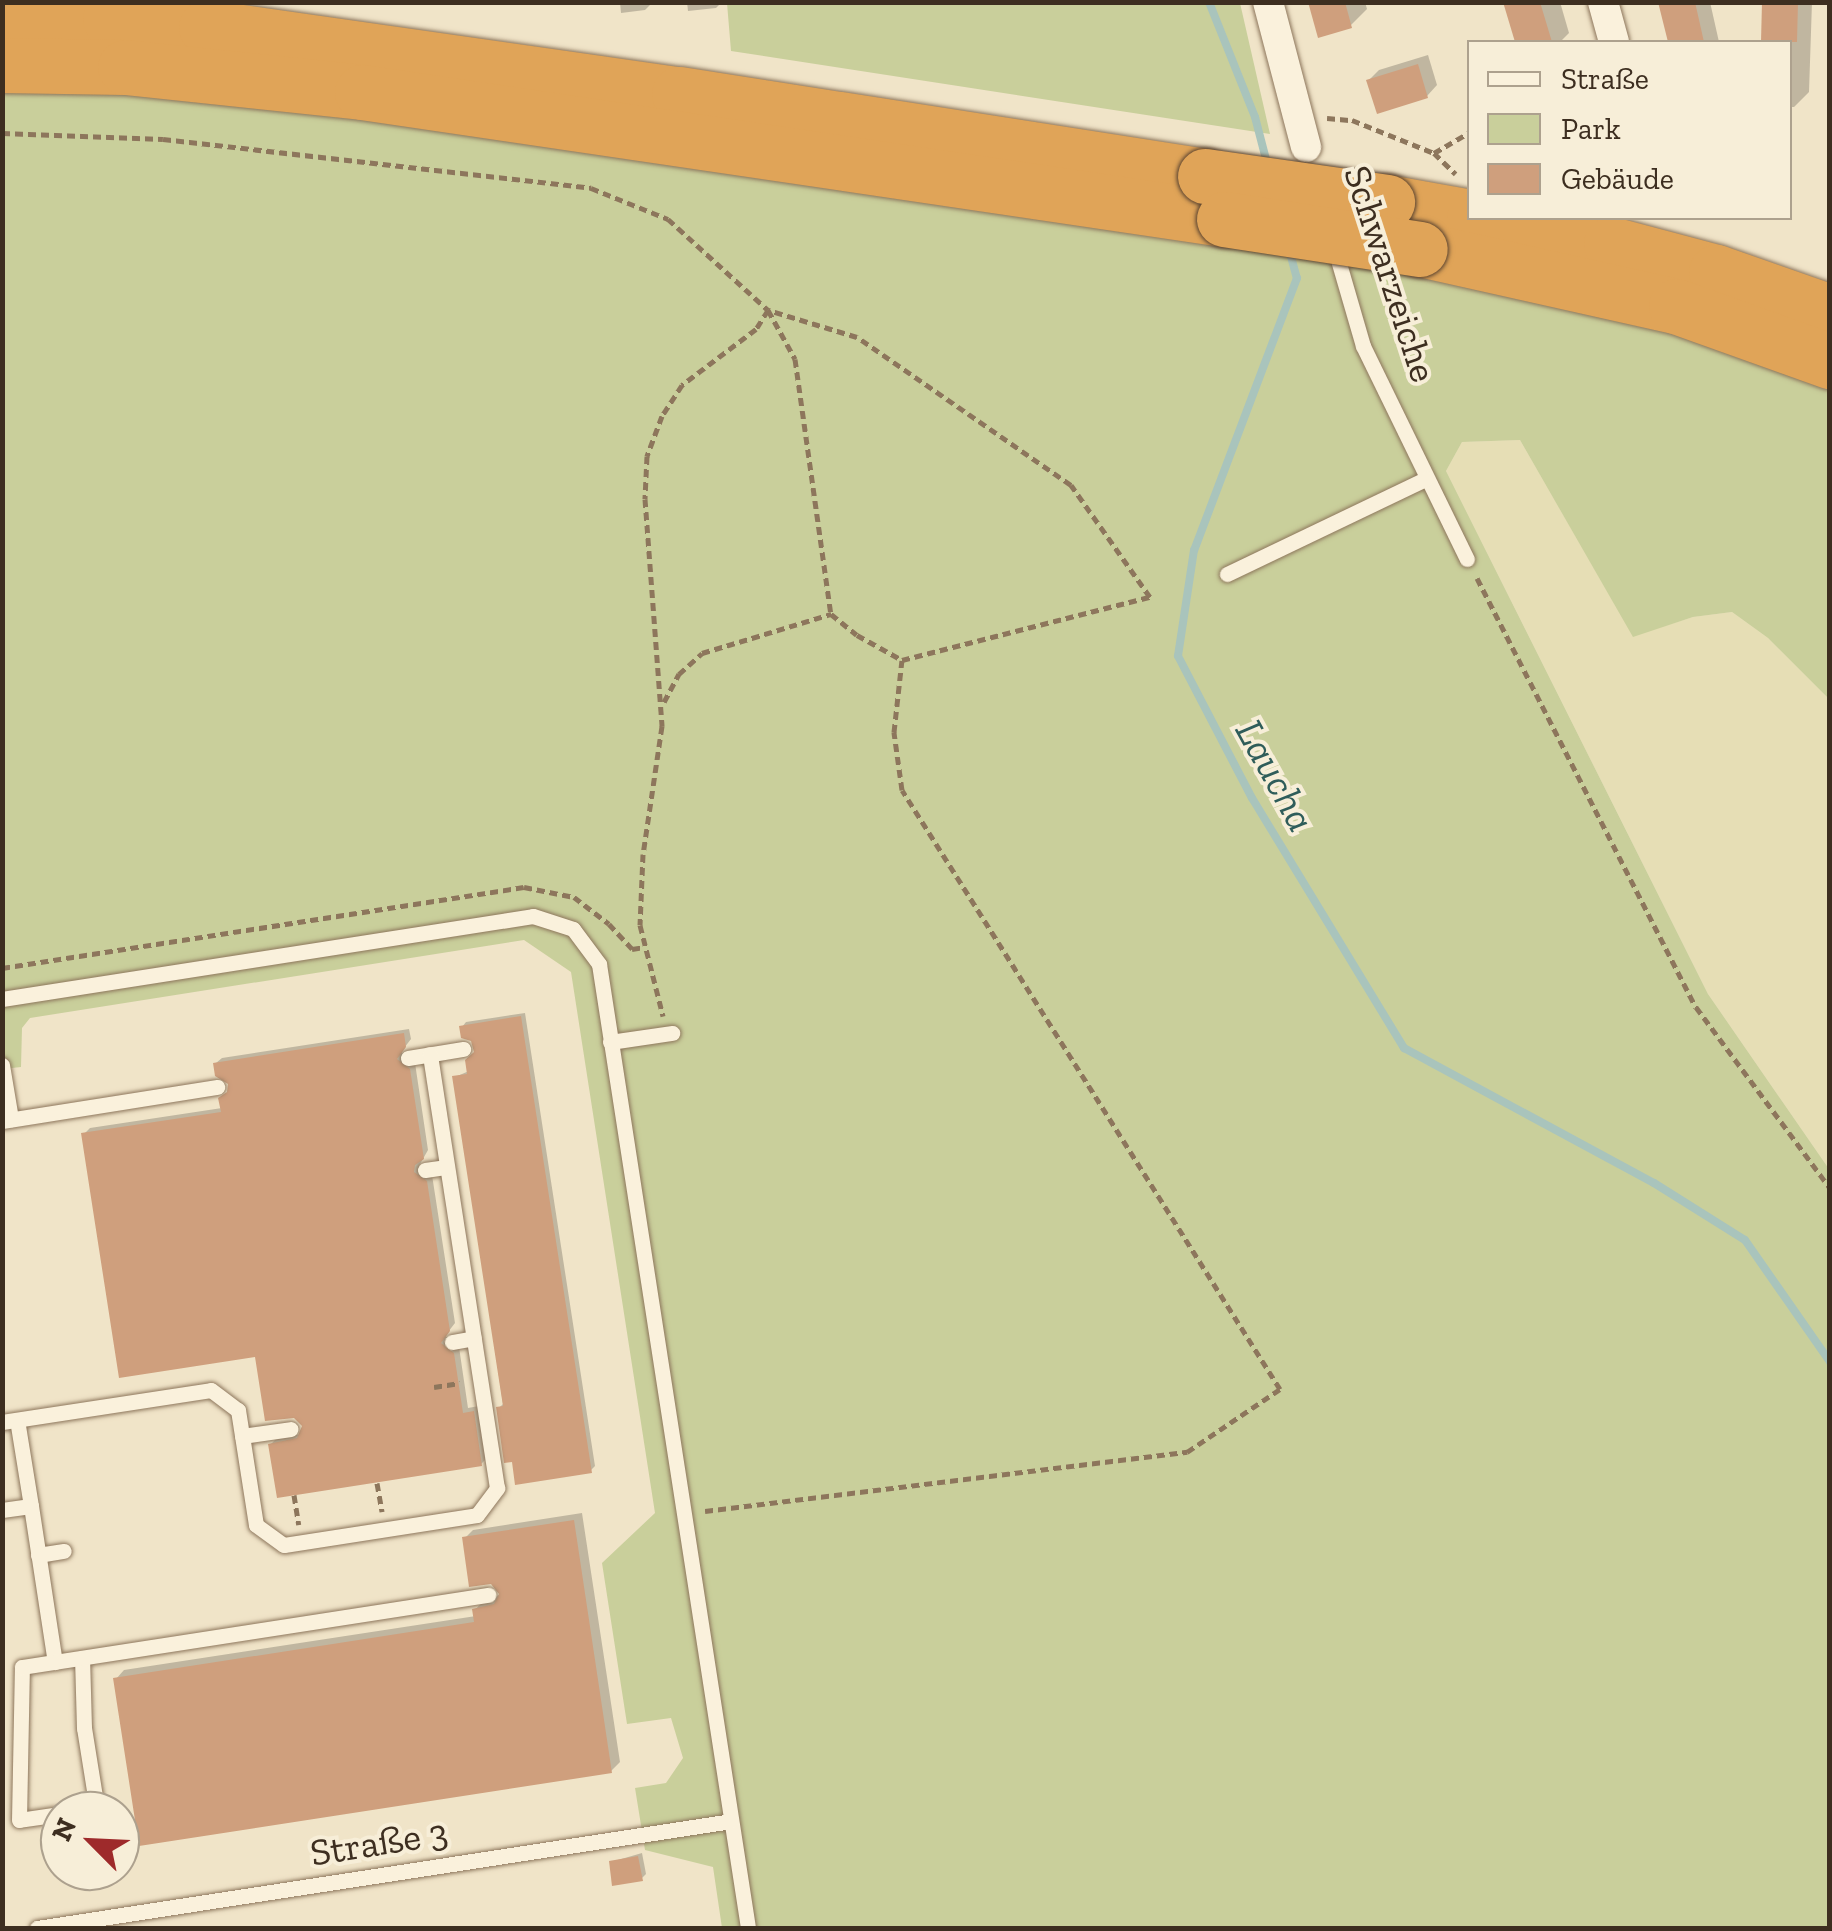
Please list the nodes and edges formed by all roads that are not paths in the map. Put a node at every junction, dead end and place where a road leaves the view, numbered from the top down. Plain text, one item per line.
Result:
1 (1268, 2) edge
2 (1603, 2) edge
3 (2, 17) edge
4 (1613, 40) edge
5 (2, 65) edge
6 (1306, 147) joint
7 (1215, 197) junction
8 (1467, 216) edge
9 (1488, 220) edge
10 (1830, 312) edge
11 (1830, 361) edge
12 (1425, 479) junction
13 (1467, 559) road end
14 (1227, 574) dead end
15 (2, 999) edge
16 (670, 1033) road end
17 (610, 1042) junction
18 (463, 1049) dead end
19 (430, 1054) junction
20 (408, 1058) dead end
21 (2, 1065) edge
22 (217, 1087) dead end
23 (7, 1120) edge
24 (447, 1166) junction
25 (426, 1170) dead end
26 (468, 1184) dead end
27 (450, 1186) junction
28 (474, 1338) junction
29 (452, 1342) dead end
30 (500, 1386) dead end
31 (482, 1389) junction
32 (10, 1421) edge
33 (291, 1429) dead end
34 (242, 1436) junction
35 (31, 1506) junction
36 (2, 1510) edge
37 (64, 1551) dead end
38 (38, 1554) junction
39 (488, 1594) dead end
40 (82, 1658) junction
41 (55, 1662) junction
42 (94, 1791) edge
43 (40, 1817) edge
44 (731, 1821) junction
45 (37, 1928) edge
46 (748, 1928) edge

1 - 6 street, Schwarzeiche
2 - 4 street
3 - 7 highway
5 - 7 highway
6 - 12 lane, Schwarzeiche
7 - 8 highway, bridge
7 - 11 highway, bridge
9 - 10 highway
12 - 13 lane, Schwarzeiche
12 - 14 lane
15 - 17 lane
16 - 17 lane
17 - 44 lane
18 - 19 lane
19 - 20 lane
19 - 24 lane
21 - 23 lane
22 - 23 lane
24 - 25 lane
24 - 27 lane
26 - 27 lane
27 - 28 lane
28 - 29 lane
28 - 31 lane
30 - 31 lane
31 - 34 lane
32 - 34 lane
32 - 35 lane
33 - 34 lane
35 - 36 lane
35 - 38 lane
37 - 38 lane
38 - 41 lane
39 - 40 lane
40 - 41 lane
40 - 42 lane
41 - 43 lane
44 - 45 lane, Straße 3
44 - 46 lane

